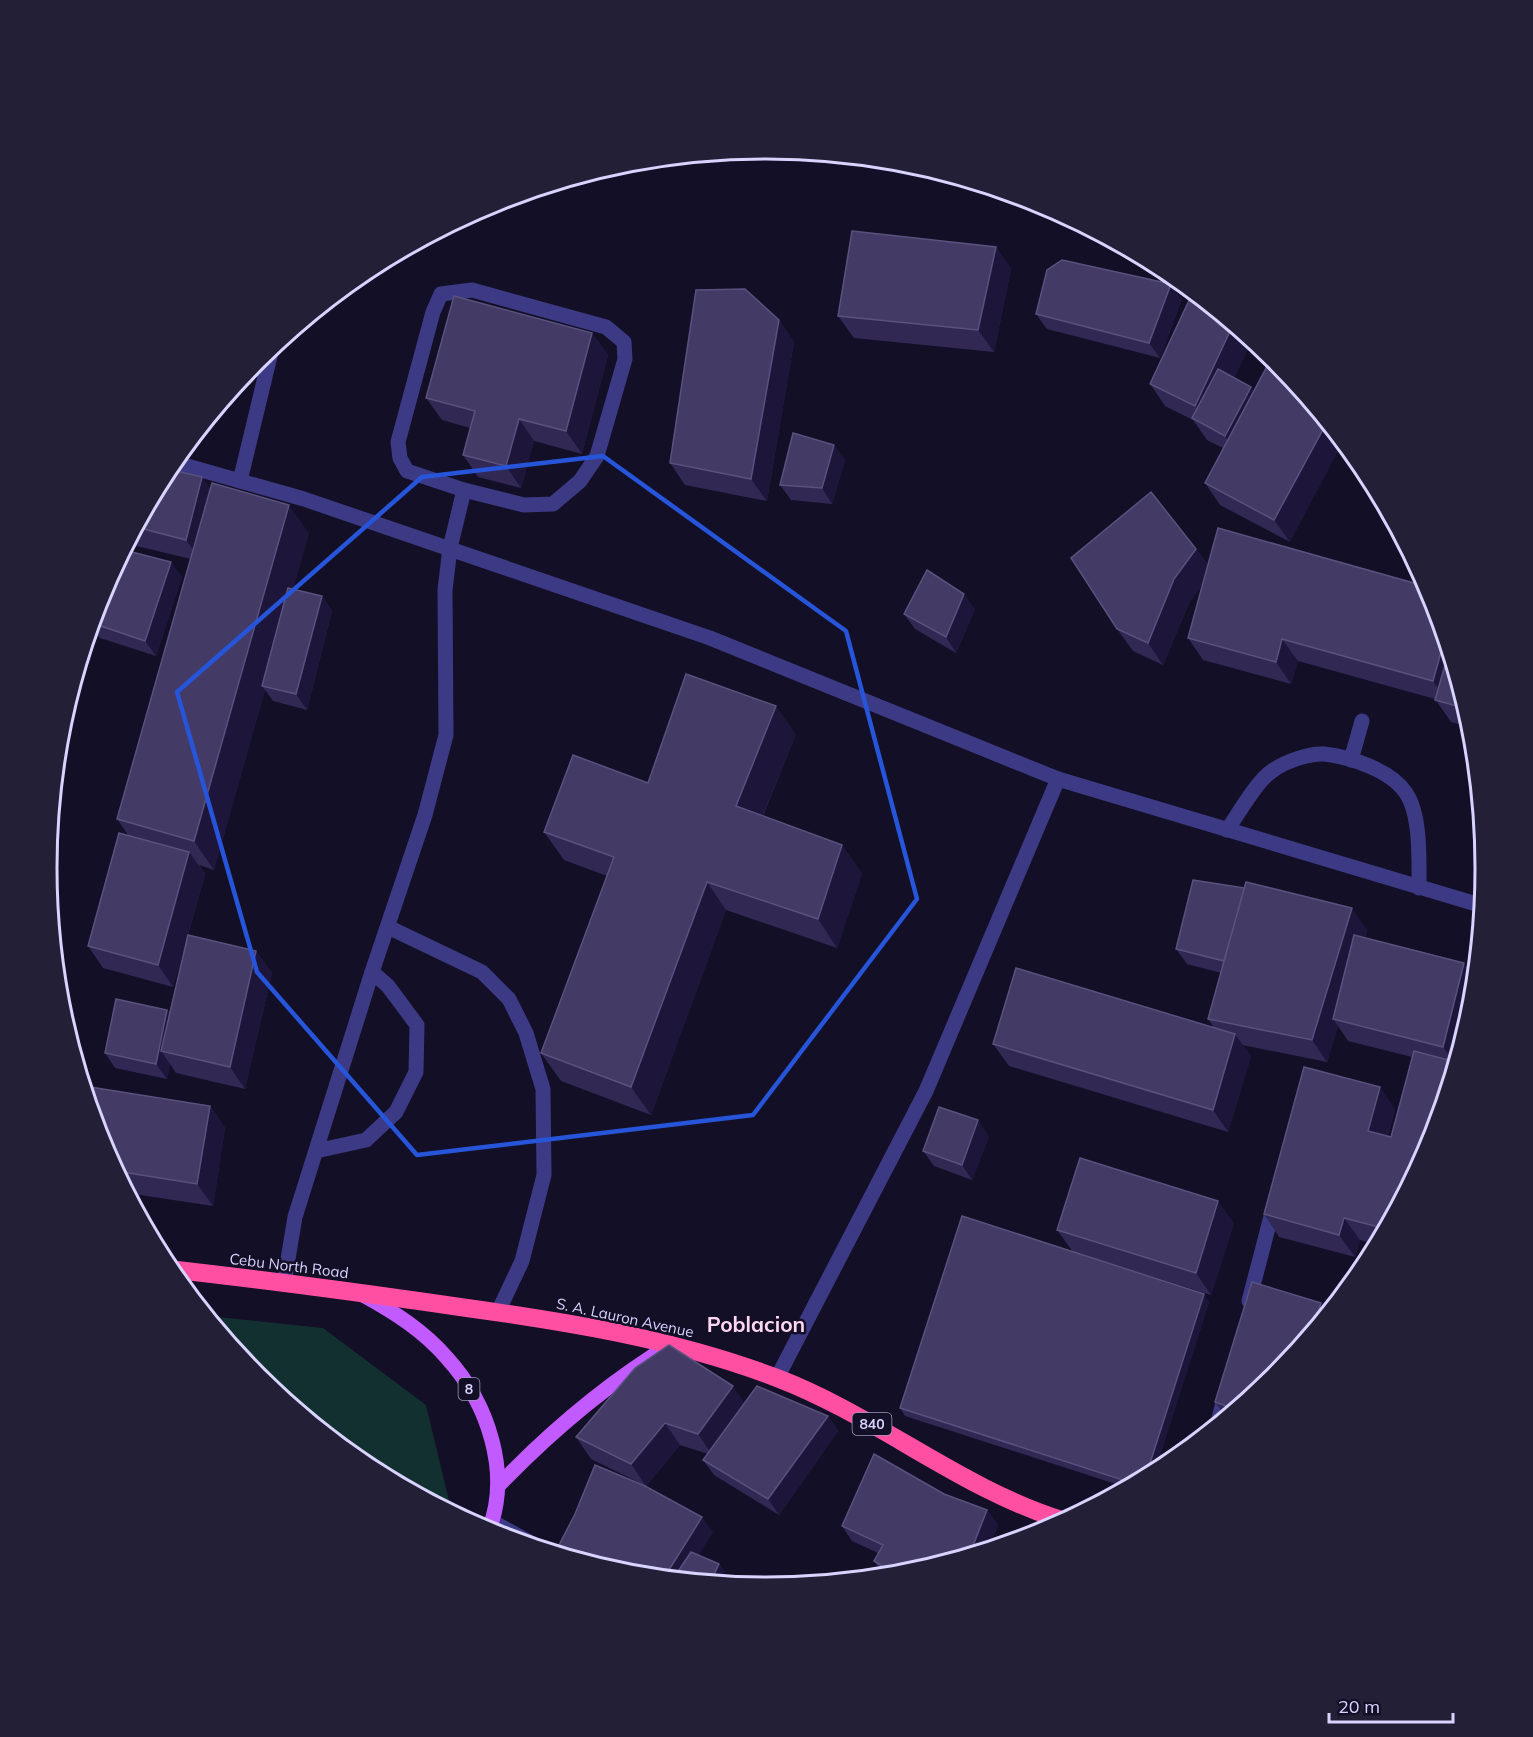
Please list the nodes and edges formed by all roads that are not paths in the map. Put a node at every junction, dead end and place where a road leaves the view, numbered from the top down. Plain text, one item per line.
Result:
1 (268, 364) edge
2 (184, 465) edge
3 (240, 481) junction
4 (464, 490) junction
5 (450, 548) junction
6 (1362, 721) dead end
7 (1351, 760) junction
8 (1058, 779) junction
9 (1227, 830) junction
10 (1419, 888) junction
11 (1475, 901) edge
12 (388, 927) junction
13 (372, 972) junction
14 (316, 1151) junction
15 (1279, 1187) edge
16 (183, 1271) edge
17 (284, 1282) junction
18 (357, 1292) junction
19 (498, 1312) junction
20 (1246, 1312) edge
21 (672, 1344) junction
22 (777, 1378) junction
23 (1229, 1380) edge
24 (1220, 1413) edge
25 (498, 1486) junction
26 (1054, 1517) edge
27 (491, 1522) edge

1 - 3 street
2 - 3 street
3 - 5 street
4 - 4 street
4 - 5 street
5 - 8 street
5 - 12 street
6 - 7 street
7 - 9 street
7 - 10 street
8 - 9 street
8 - 22 street
9 - 10 street
10 - 11 street
12 - 13 street
12 - 19 street
13 - 14 street
13 - 14 street
14 - 17 street
15 - 20 street
16 - 17 highway, Cebu North Road / 8
17 - 18 highway, Cebu North Road / 8
18 - 19 highway, S. A. Lauron Avenue / 840
18 - 25 main road, Cebu North Road / 8
19 - 21 highway, S. A. Lauron Avenue / 840
21 - 22 highway, S. A. Lauron Avenue / 840
21 - 25 main road
22 - 26 highway, S. A. Lauron Avenue / 840
23 - 24 street
25 - 27 main road, Cebu North Road / 8

